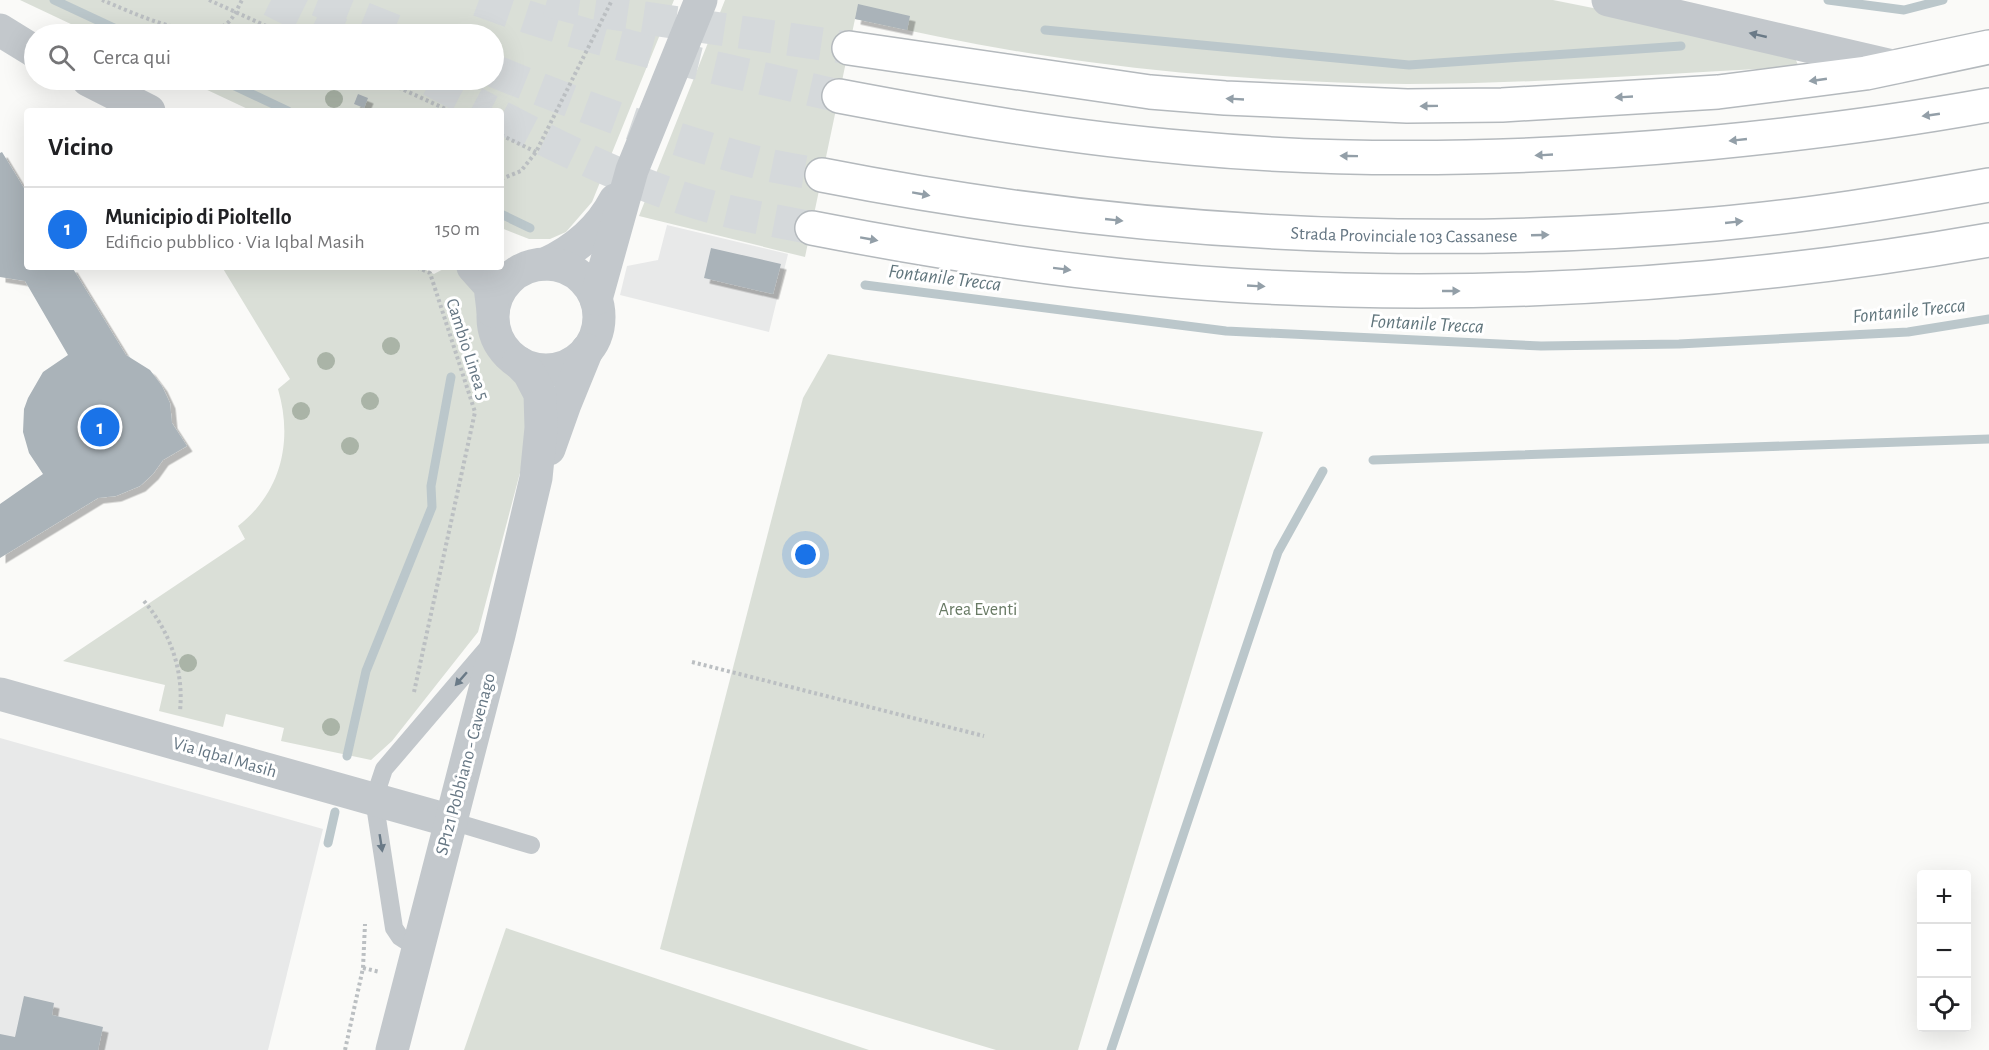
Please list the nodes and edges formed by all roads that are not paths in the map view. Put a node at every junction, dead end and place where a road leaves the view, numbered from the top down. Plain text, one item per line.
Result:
1 (701, 0) edge
2 (1608, 0) edge
3 (0, 30) edge
4 (24, 45) edge
5 (1989, 47) edge
6 (849, 48) tunnel mouth
7 (1897, 67) junction
8 (108, 90) edge
9 (839, 96) tunnel mouth
10 (1989, 105) edge
11 (143, 108) edge
12 (632, 170) junction
13 (822, 176) tunnel mouth
14 (1989, 185) edge
15 (812, 228) tunnel mouth
16 (1989, 240) edge
17 (525, 266) edge
18 (476, 270) edge
19 (596, 299) junction
20 (493, 311) junction
21 (587, 350) junction
22 (518, 362) junction
23 (536, 478) junction
24 (499, 635) junction
25 (0, 694) edge
26 (374, 799) junction
27 (451, 821) junction
28 (531, 844) dead end
29 (417, 948) junction
30 (392, 1050) edge

1 - 12 street, SP121 Pobbiano - Cavenago
7 -> 2 street
3 - 4 street
5 - 7 highway
7 -> 6 highway
8 - 11 street
10 -> 9 highway
12 - 17 street, SP121 Pobbiano - Cavenago
12 - 19 street, SP121 Pobbiano - Cavenago
13 -> 14 highway, Strada Provinciale 103 Cassanese
15 -> 16 highway
17 - 19 street
17 - 20 street, SP121 Pobbiano - Cavenago
18 - 20 street
19 - 21 street, SP121 Pobbiano - Cavenago
20 - 22 street, SP121 Pobbiano - Cavenago
21 - 22 street
21 - 23 street, SP121 Pobbiano - Cavenago
22 - 23 street, SP121 Pobbiano - Cavenago
23 - 24 street, SP121 Pobbiano - Cavenago
24 -> 26 lane
24 - 27 street, SP121 Pobbiano - Cavenago
25 - 26 street, Via Iqbal Masih
26 - 27 street, Via Iqbal Masih
26 -> 29 lane
27 - 28 lane
27 - 29 street, SP121 Pobbiano - Cavenago
29 - 30 street, SP121 Pobbiano - Cavenago

